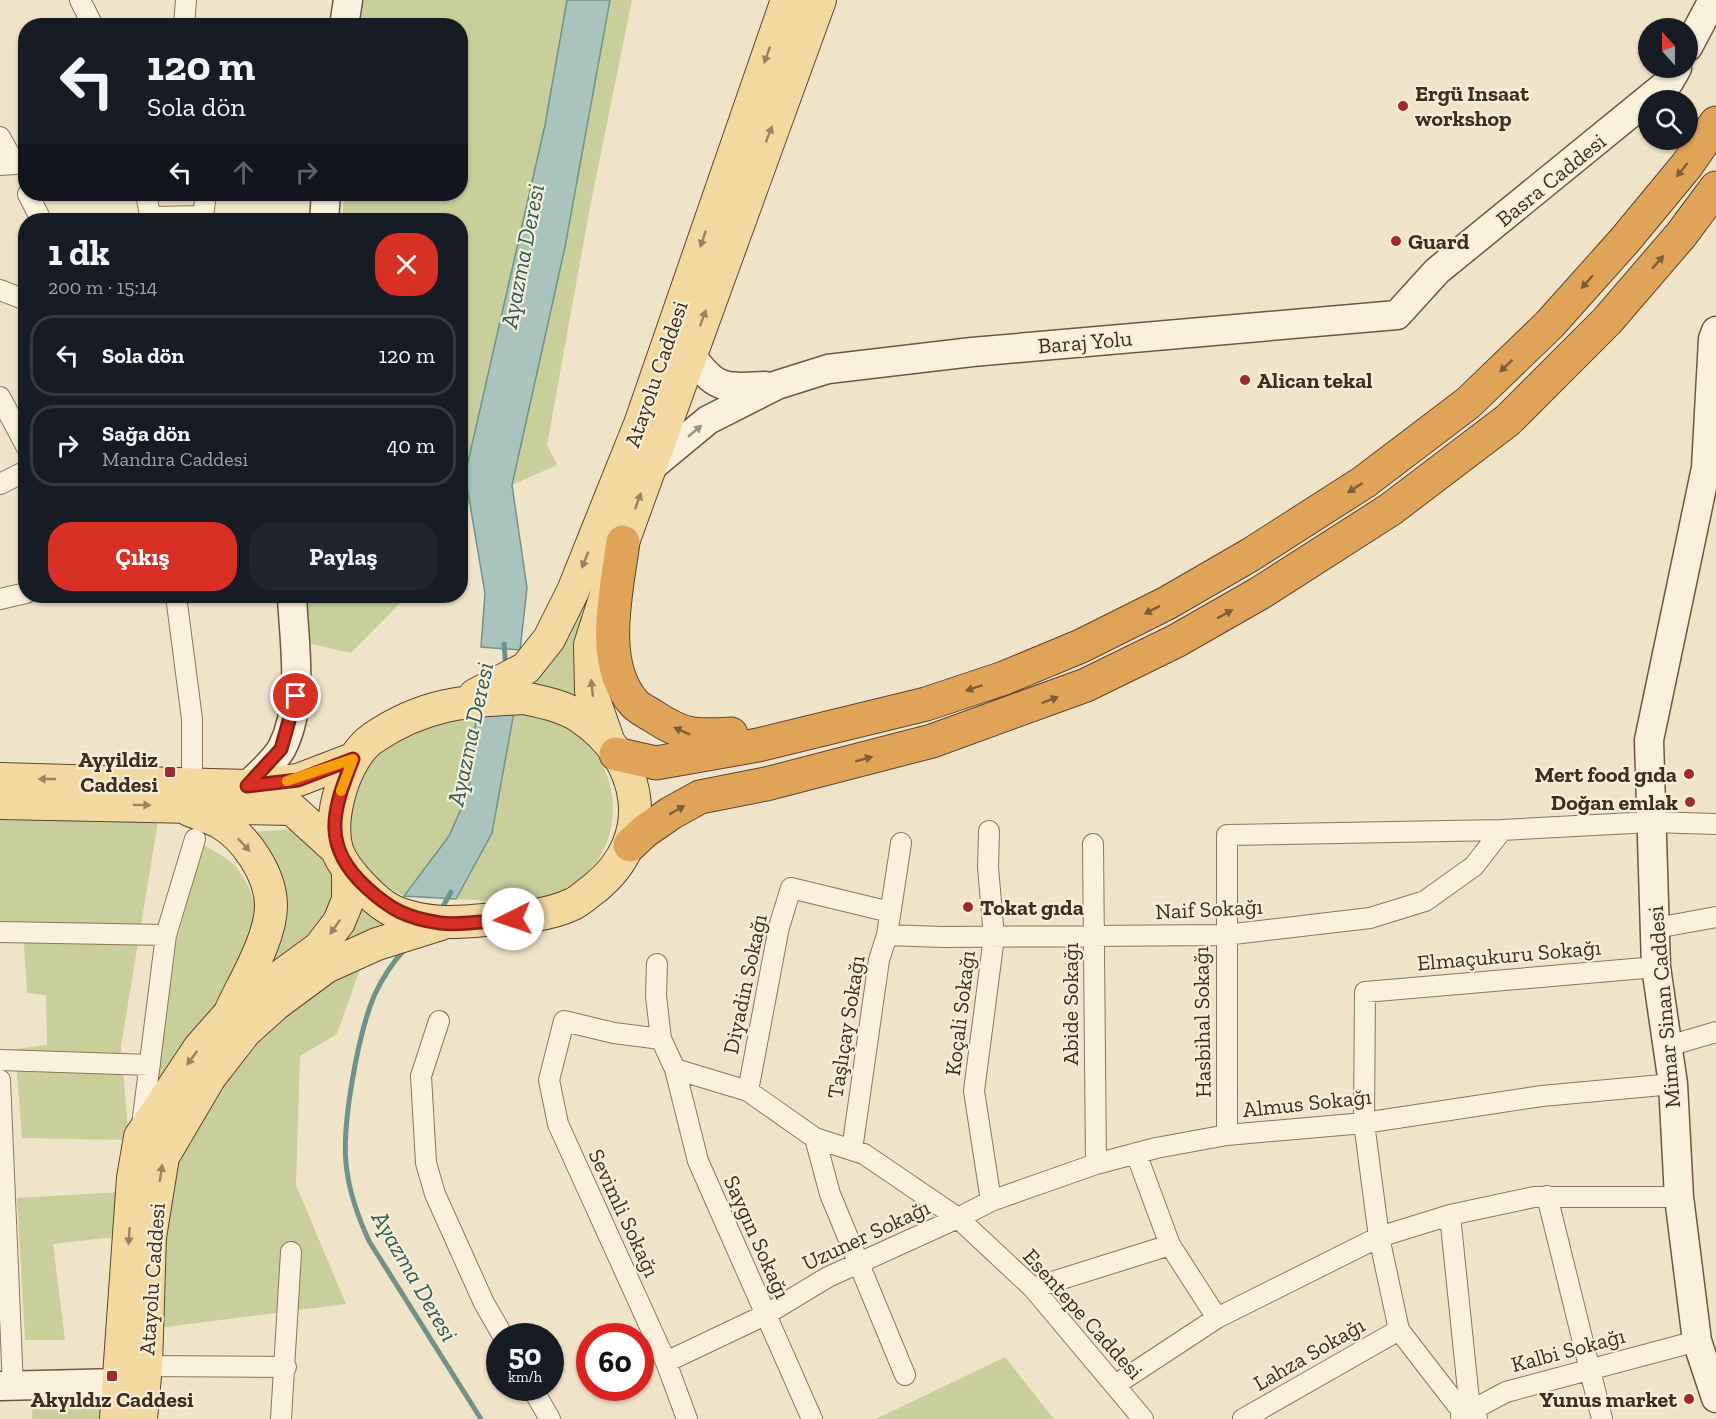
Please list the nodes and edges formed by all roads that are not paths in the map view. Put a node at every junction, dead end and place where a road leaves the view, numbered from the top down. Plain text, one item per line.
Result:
1 (186, 0) edge
2 (348, 0) edge
3 (787, 0) edge
4 (820, 0) edge
5 (1713, 0) edge
6 (185, 18) edge
7 (345, 18) edge
8 (1698, 28) edge
9 (1671, 78) edge
10 (1716, 123) edge
11 (0, 137) edge
12 (7, 164) edge
13 (18, 177) edge
14 (1716, 188) edge
15 (0, 290) edge
16 (18, 297) edge
17 (1397, 315) joint
18 (1716, 331) edge
19 (690, 354) junction
20 (777, 385) junction
21 (0, 397) edge
22 (18, 431) edge
23 (650, 468) junction
24 (1711, 470) edge
25 (18, 475) edge
26 (0, 484) edge
27 (623, 542) junction
28 (18, 595) edge
29 (0, 599) edge
30 (177, 603) edge
31 (292, 603) edge
32 (460, 701) junction
33 (926, 704) junction
34 (613, 749) junction
35 (353, 759) junction
36 (0, 779) edge
37 (247, 786) junction
38 (185, 794) junction
39 (0, 803) edge
40 (1651, 822) junction
41 (1716, 824) edge
42 (1502, 830) junction
43 (989, 831) dead end
44 (195, 839) dead end
45 (901, 843) dead end
46 (1093, 844) dead end
47 (630, 845) junction
48 (343, 861) junction
49 (890, 912) junction
50 (1716, 917) edge
51 (442, 923) junction
52 (1656, 928) junction
53 (0, 932) edge
54 (166, 935) junction
55 (887, 935) junction
56 (1225, 935) junction
57 (1094, 936) junction
58 (994, 937) junction
59 (657, 964) dead end
60 (1656, 967) junction
61 (230, 1013) junction
62 (439, 1021) dead end
63 (1716, 1033) edge
64 (660, 1039) junction
65 (1668, 1046) junction
66 (0, 1060) edge
67 (150, 1065) junction
68 (675, 1069) junction
69 (0, 1080) edge
70 (1673, 1084) junction
71 (748, 1091) junction
72 (1364, 1123) junction
73 (1227, 1136) junction
74 (140, 1137) junction
75 (815, 1138) junction
76 (852, 1150) junction
77 (1136, 1153) junction
78 (1096, 1164) junction
79 (1547, 1196) junction
80 (1679, 1197) junction
81 (991, 1201) junction
82 (1450, 1215) junction
83 (958, 1218) junction
84 (1379, 1237) junction
85 (1170, 1245) junction
86 (291, 1252) dead end
87 (858, 1263) junction
88 (1034, 1288) junction
89 (765, 1315) junction
90 (1217, 1318) junction
91 (496, 1323) edge
92 (1399, 1330) junction
93 (1697, 1341) junction
94 (666, 1362) junction
95 (146, 1366) junction
96 (286, 1367) junction
97 (1591, 1368) junction
98 (905, 1375) dead end
99 (119, 1383) junction
100 (1115, 1385) junction
101 (7, 1386) edge
102 (1716, 1398) edge
103 (540, 1401) edge
104 (1468, 1416) edge
105 (116, 1419) edge
106 (141, 1419) edge
107 (281, 1419) edge
108 (550, 1419) edge
109 (687, 1419) edge
110 (812, 1419) edge
111 (1143, 1419) edge
112 (1243, 1419) edge
113 (1602, 1419) edge

1 - 6 street
2 - 7 street
3 -> 32 main road, Atayolu Caddesi
19 -> 4 main road, Atayolu Caddesi
5 - 8 street
9 - 17 street, Basra Caddesi
10 -> 33 highway
11 - 12 street
12 - 13 street
47 -> 14 highway
15 - 16 street
17 - 20 street, Baraj Yolu
18 - 24 street, Mimar Sinan Caddesi
19 - 20 street, Baraj Yolu
19 - 23 main road, Atayolu Caddesi
23 -> 20 street, Baraj Yolu
21 - 22 street
27 -> 23 main road, Atayolu Caddesi
24 - 40 street, Mimar Sinan Caddesi
25 - 26 street
33 -> 27 highway
34 -> 27 main road, Atayolu Caddesi
28 - 29 street
30 - 38 street
31 - 37 street
32 - 34 main road
32 - 35 main road
33 - 34 highway
34 - 47 main road
35 - 37 main road
35 - 48 main road
38 -> 36 main road
37 - 38 main road
39 -> 38 main road
38 - 48 main road
38 -> 61 main road
40 - 41 street
40 - 42 street
40 - 52 street, Mimar Sinan Caddesi
42 - 56 street, Naif Sokağı
42 - 56 street, Hasbihal Sokağı
43 - 58 street, Koçali Sokağı
44 - 54 street, Atayolu Caddesi
45 - 49 street, Taşlıçay Sokağı
46 - 57 street, Abide Sokağı
47 - 51 main road
48 - 51 main road
48 -> 61 main road
49 - 55 street, Taşlıçay Sokağı
49 - 71 street, Diyadin Sokağı
50 - 52 street
95 -> 51 main road, Atayolu Caddesi
52 - 60 street, Mimar Sinan Caddesi
53 - 54 street
54 - 67 street, Atayolu Caddesi
55 - 58 street, Naif Sokağı
55 - 76 street, Taşlıçay Sokağı
56 - 57 street, Naif Sokağı
56 - 73 street, Hasbihal Sokağı
57 - 58 street, Naif Sokağı
57 - 78 street, Abide Sokağı
58 - 81 street, Koçali Sokağı
59 - 64 street
60 - 65 street, Mimar Sinan Caddesi
60 - 72 street, Elmaçukuru Sokağı
61 -> 74 main road, Atayolu Caddesi
62 - 91 street
63 - 65 street
64 - 68 street
64 - 94 street, Sevimli Sokağı
65 - 70 street, Mimar Sinan Caddesi
66 - 67 street
67 - 74 street, Atayolu Caddesi
68 - 71 street, Esentepe Caddesi
68 - 89 street, Saygın Sokağı
69 - 101 street
70 - 72 street, Almus Sokağı
70 - 80 street, Mimar Sinan Caddesi
71 - 75 street, Esentepe Caddesi
72 - 73 street, Almus Sokağı
72 - 84 street
73 - 77 street, Almus Sokağı
74 -> 99 main road, Atayolu Caddesi
75 - 76 street, Esentepe Caddesi
75 - 87 street
76 - 83 street, Esentepe Caddesi
77 - 78 street, Almus Sokağı
77 - 85 street
78 - 81 street, Almus Sokağı
79 - 80 street
79 - 82 street
79 - 97 street
80 - 93 street, Mimar Sinan Caddesi
81 - 83 street, Almus Sokağı
82 - 84 street
82 - 104 street
83 - 87 street, Uzuner Sokağı
83 - 88 street, Esentepe Caddesi
84 - 90 street
84 - 92 street
85 - 88 street
85 - 90 street
86 - 96 street
87 - 89 street, Uzuner Sokağı
87 - 98 street
88 - 100 street, Esentepe Caddesi
89 - 94 street, Uzuner Sokağı
89 - 110 street, Saygın Sokağı
90 - 100 street
92 - 104 street
92 - 112 street, Lahza Sokağı
93 - 97 street, Kalbi Sokağı
93 - 102 street, Mimar Sinan Caddesi
94 - 109 street, Sevimli Sokağı
95 - 96 street
95 - 106 main road, Atayolu Caddesi
96 - 107 street
97 - 104 street, Kalbi Sokağı
97 - 113 street
99 - 101 street
99 - 105 main road, Atayolu Caddesi
100 - 111 street, Esentepe Caddesi
103 - 108 street

